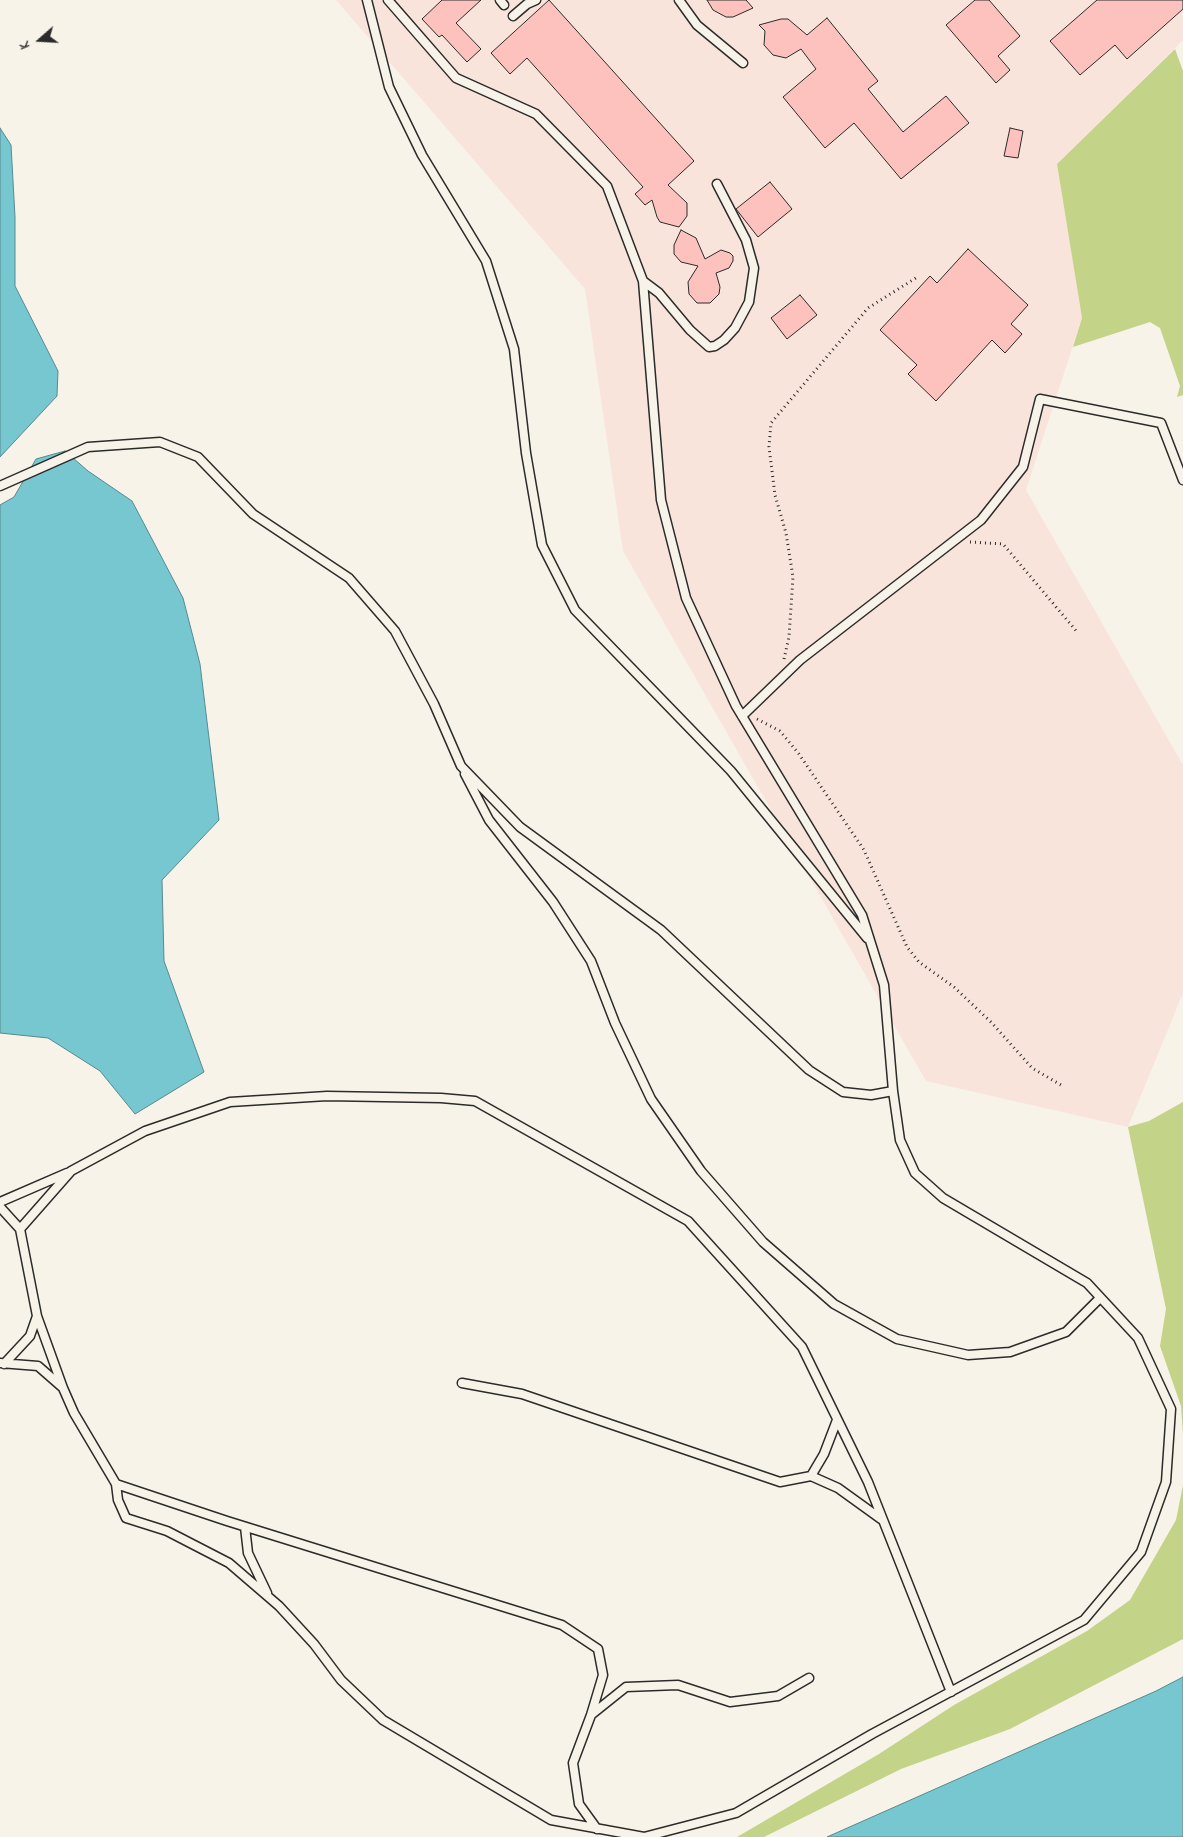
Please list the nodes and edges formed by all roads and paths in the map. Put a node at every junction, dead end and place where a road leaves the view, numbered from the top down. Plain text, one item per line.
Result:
1 (367, 0) edge
2 (388, 0) edge
3 (536, 0) edge
4 (679, 0) edge
5 (513, 16) dead end
6 (743, 63) dead end
7 (717, 184) dead end
8 (919, 276) dead end
9 (643, 281) junction
10 (1183, 480) edge
11 (0, 486) edge
12 (952, 541) junction
13 (1078, 633) dead end
14 (780, 679) junction
15 (742, 716) junction
16 (461, 766) junction
17 (871, 944) junction
18 (1061, 1085) dead end
19 (893, 1091) junction
20 (71, 1171) junction
21 (0, 1202) edge
22 (0, 1207) edge
23 (20, 1229) junction
24 (1100, 1298) junction
25 (37, 1316) junction
26 (2, 1364) edge
27 (462, 1383) dead end
28 (63, 1388) junction
29 (837, 1420) junction
30 (811, 1476) junction
31 (116, 1484) junction
32 (883, 1520) junction
33 (245, 1527) junction
34 (268, 1597) junction
35 (809, 1678) dead end
36 (950, 1692) junction
37 (592, 1715) junction
38 (597, 1829) junction

1 - 17 lane
2 - 9 lane
3 - 5 lane
4 - 6 lane
7 - 9 lane
8 - 14 path
9 - 15 lane
10 - 12 lane
11 - 16 lane
12 - 13 path
12 - 14 lane
14 - 15 lane
15 - 17 lane
15 - 18 path
16 - 19 lane
16 - 24 lane
17 - 19 lane
19 - 24 lane
20 - 21 lane
20 - 23 lane
20 - 29 lane
22 - 23 lane
23 - 25 lane
24 - 36 lane
25 - 26 lane
25 - 28 lane
26 - 28 lane
27 - 30 lane
28 - 31 lane
29 - 30 lane
29 - 32 lane
30 - 32 lane
31 - 33 lane
31 - 34 lane
32 - 36 lane
33 - 34 lane
33 - 37 lane
34 - 38 lane
35 - 37 lane
36 - 38 lane
37 - 38 lane

